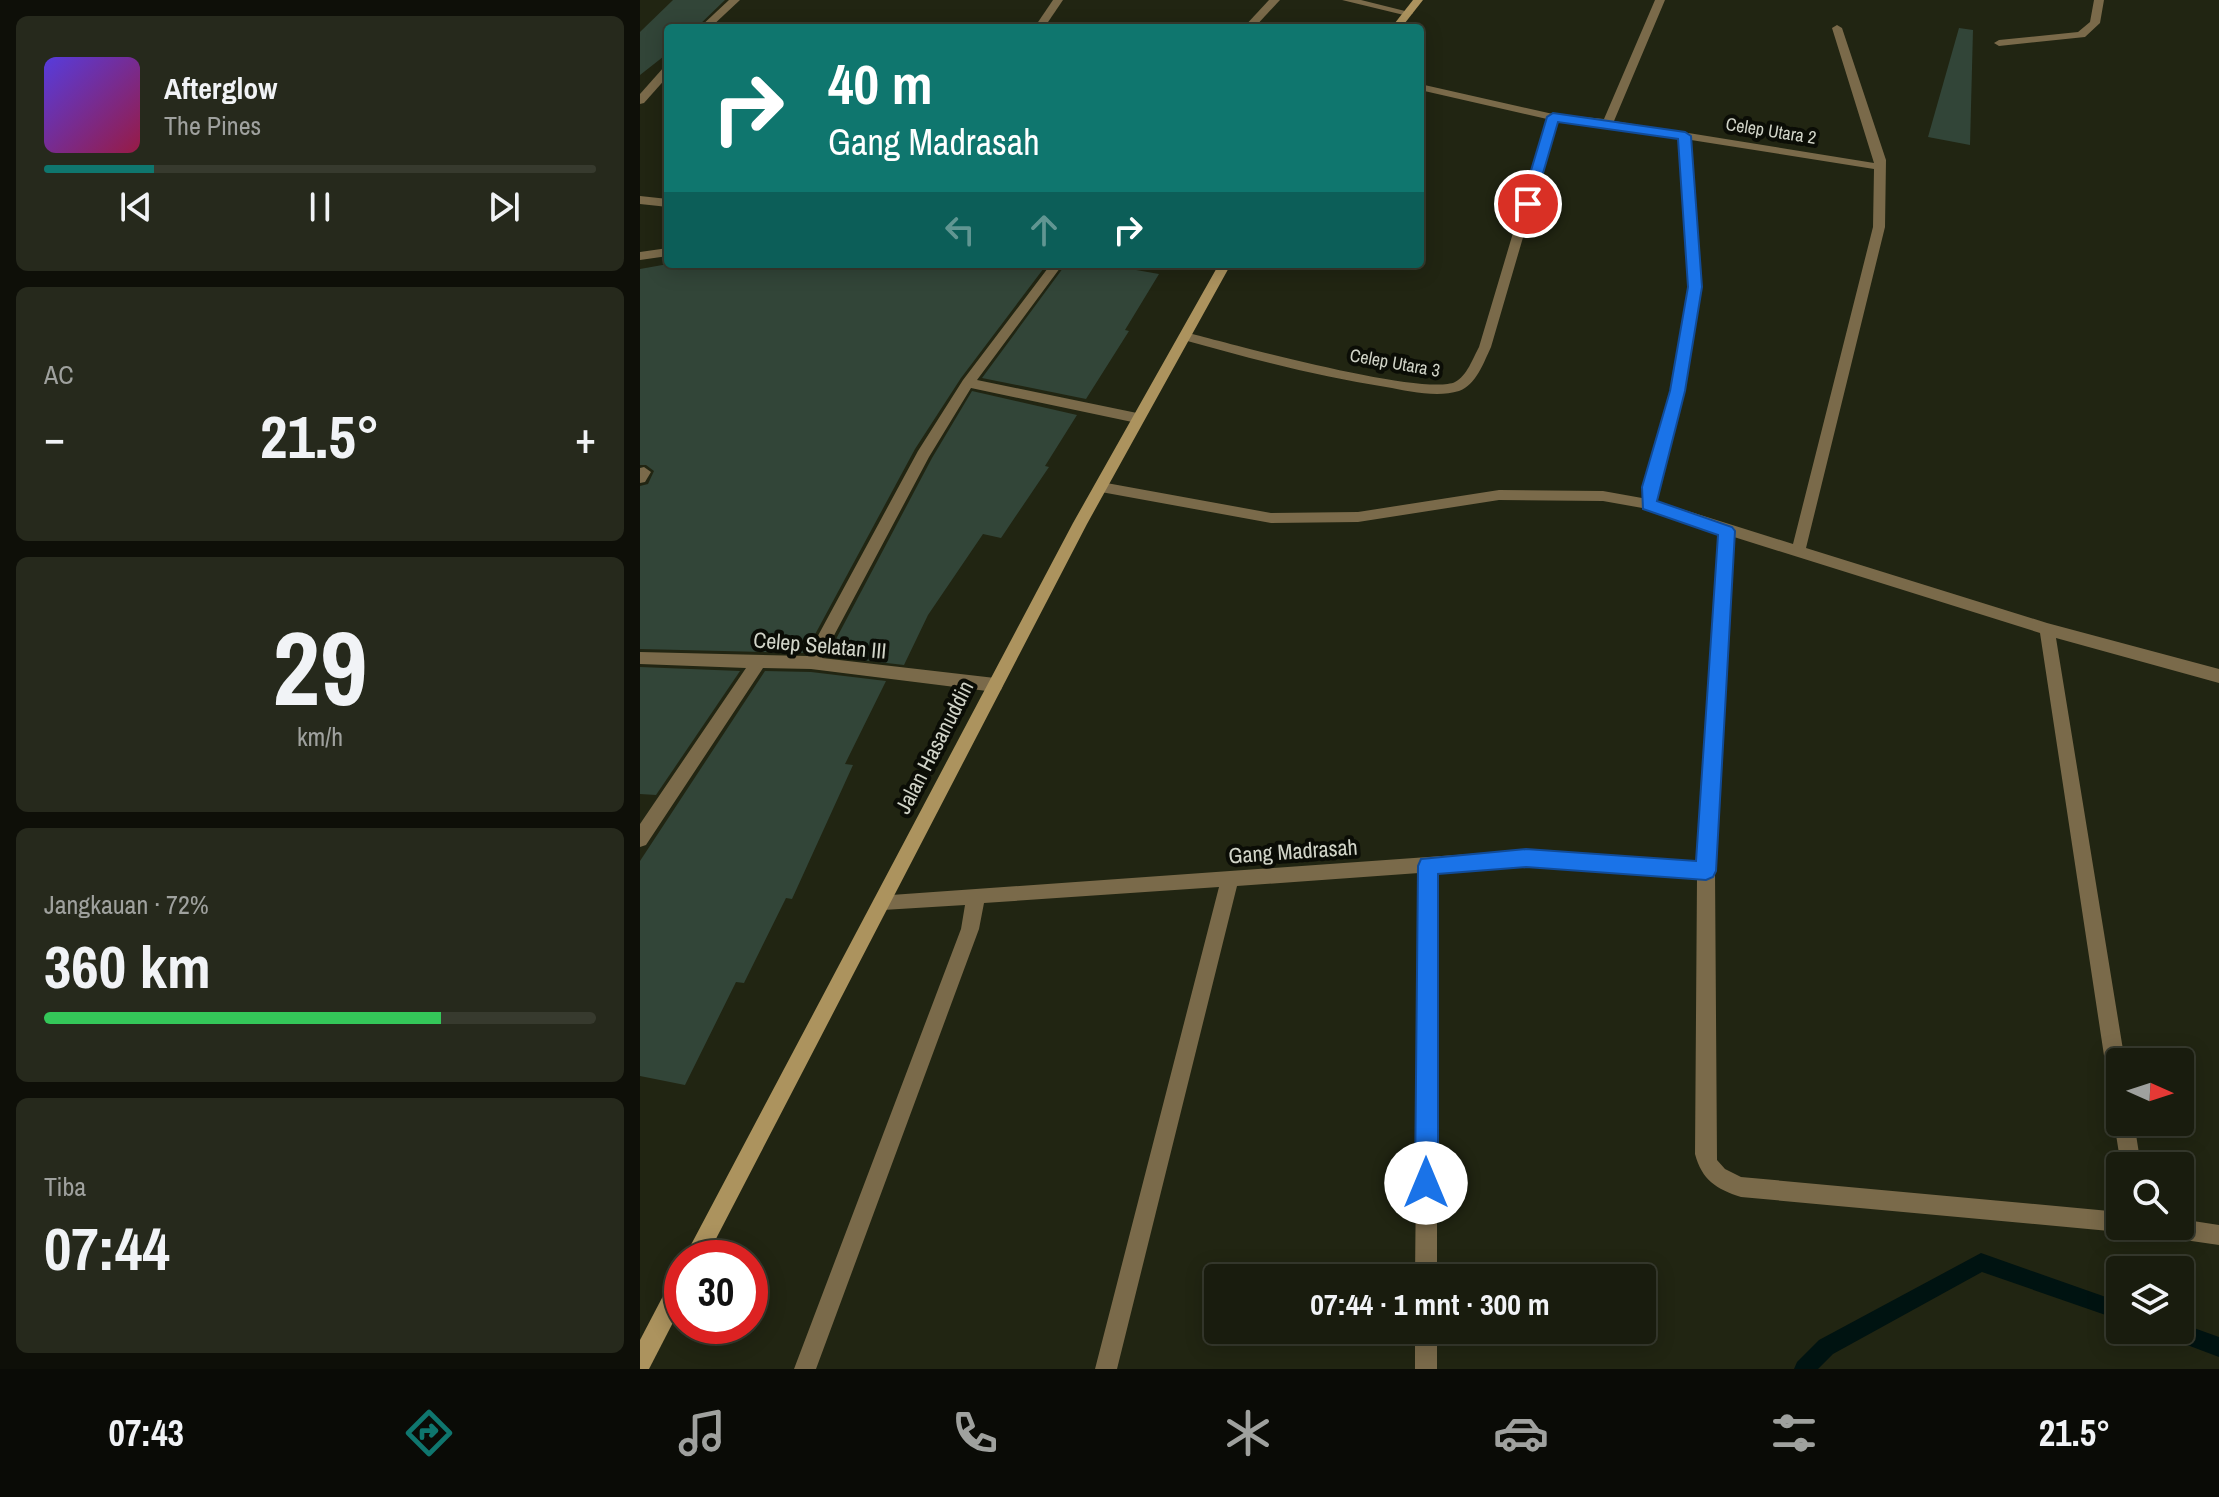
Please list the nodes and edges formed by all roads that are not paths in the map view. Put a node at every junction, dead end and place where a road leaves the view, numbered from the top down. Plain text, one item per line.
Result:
1 (735, 0) edge
2 (1058, 0) edge
3 (1275, 0) edge
4 (1347, 0) edge
5 (1418, 0) edge
6 (1660, 0) edge
7 (2099, 0) edge
8 (1408, 13) junction
9 (708, 24) edge
10 (1042, 24) edge
11 (1252, 24) edge
12 (1399, 24) edge
13 (1837, 28) dead end
14 (1999, 43) dead end
15 (664, 74) edge
16 (1424, 88) edge
17 (640, 101) edge
18 (1553, 117) junction
19 (1608, 123) junction
20 (1685, 136) junction
21 (1880, 167) junction
22 (640, 200) edge
23 (664, 203) edge
24 (664, 253) edge
25 (640, 256) edge
26 (1054, 268) edge
27 (1223, 268) edge
28 (1185, 336) junction
29 (968, 383) junction
30 (1137, 418) junction
31 (1101, 487) junction
32 (1648, 504) junction
33 (1727, 531) junction
34 (1798, 552) junction
35 (2047, 629) junction
36 (640, 658) edge
37 (759, 661) junction
38 (811, 663) junction
39 (2219, 676) edge
40 (995, 685) junction
41 (640, 839) edge
42 (1428, 866) junction
43 (1706, 871) junction
44 (1230, 879) junction
45 (976, 896) junction
46 (883, 902) junction
47 (2113, 1048) edge
48 (2106, 1221) edge
49 (2194, 1231) edge
50 (2219, 1235) edge
51 (705, 1240) edge
52 (1426, 1264) edge
53 (664, 1317) edge
54 (1426, 1344) edge
55 (640, 1363) edge
56 (805, 1369) edge
57 (1106, 1369) edge
58 (1426, 1369) edge

1 - 9 street
2 - 10 street
3 - 11 street
4 - 8 street
5 - 8 main road
6 - 19 street
7 - 14 street
8 - 12 main road
13 - 21 street
15 - 17 street
16 - 18 street, Celep Utara 2
18 - 19 street, Celep Utara 2
18 - 28 street, Celep Utara 3
19 - 20 street, Celep Utara 2
20 - 21 street, Celep Utara 2
20 - 32 street
21 - 34 street
22 - 23 street
24 - 25 street
26 - 29 street
27 - 28 main road, Jalan Hasanuddin
28 - 30 main road, Jalan Hasanuddin
29 - 30 street
29 - 38 street
30 - 31 main road, Jalan Hasanuddin
31 - 32 street
31 - 40 main road, Jalan Hasanuddin
32 - 33 street
33 - 34 street
33 - 43 street
34 - 35 street
35 - 39 street
35 - 47 street
36 - 37 street, Celep Selatan III
37 - 38 street, Celep Selatan III
37 - 41 street
38 - 40 street, Celep Selatan III
40 - 46 main road, Jalan Hasanuddin
42 - 43 street, Gang Madrasah
42 - 44 street, Gang Madrasah
42 - 52 street
43 - 48 street
44 - 45 street, Gang Madrasah
44 - 57 street
45 - 46 street, Gang Madrasah
45 - 56 street
46 - 51 main road, Jalan Hasanuddin
49 - 50 street
53 - 55 main road
54 - 58 street

